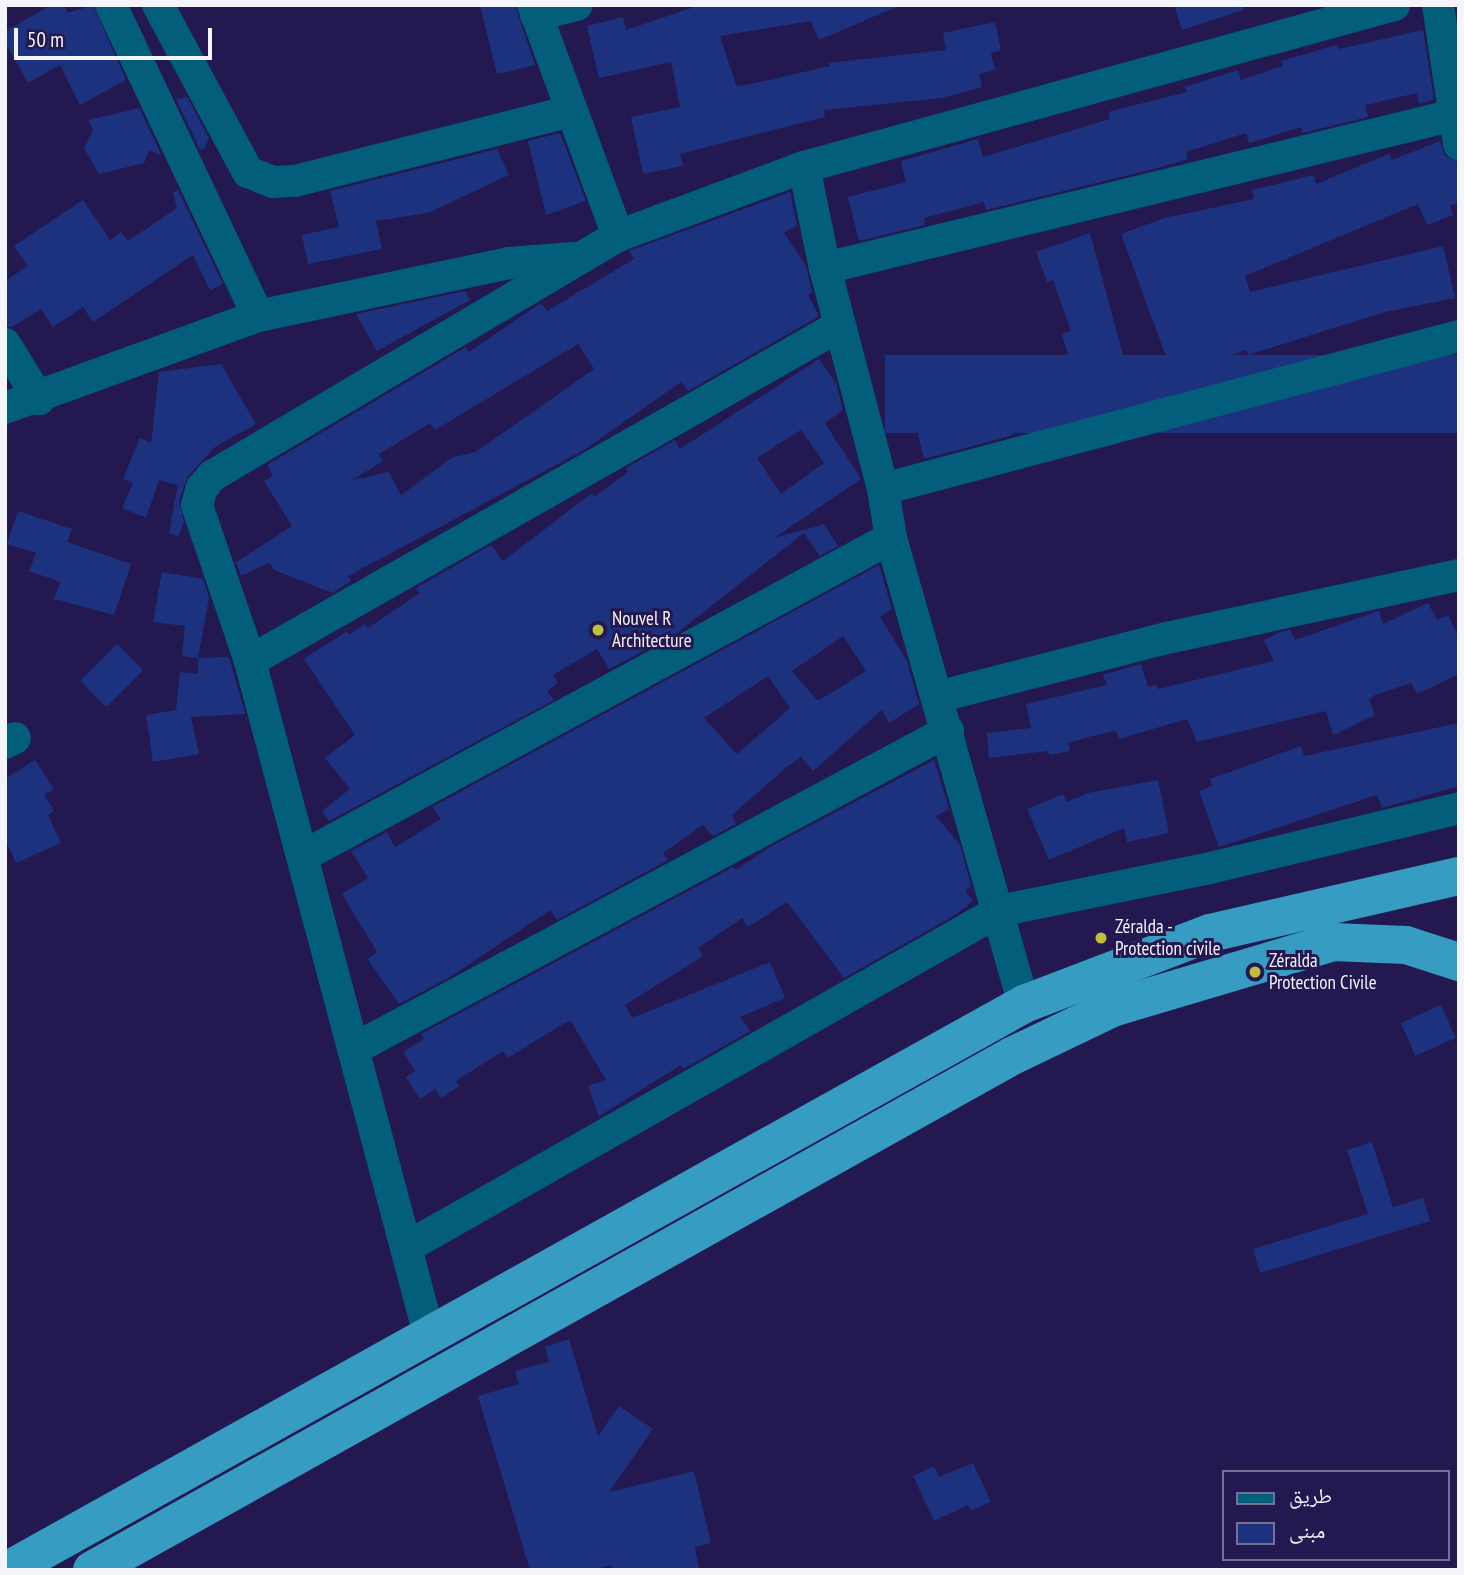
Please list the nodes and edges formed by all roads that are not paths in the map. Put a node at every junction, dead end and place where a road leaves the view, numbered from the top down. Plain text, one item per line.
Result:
1 (111, 5) edge
2 (158, 5) edge
3 (577, 5) edge
4 (1394, 5) edge
5 (1438, 5) edge
6 (534, 10) edge
7 (571, 111) junction
8 (1456, 129) edge
9 (804, 167) junction
10 (618, 236) junction
11 (582, 258) junction
12 (825, 268) junction
13 (258, 316) junction
14 (839, 326) junction
15 (1459, 336) edge
16 (5, 344) edge
17 (39, 399) junction
18 (5, 408) edge
19 (883, 489) junction
20 (891, 538) junction
21 (1459, 575) edge
22 (250, 661) junction
23 (937, 697) junction
24 (948, 731) junction
25 (1459, 808) edge
26 (303, 856) junction
27 (1459, 876) edge
28 (999, 911) junction
29 (1459, 962) edge
30 (1024, 1004) junction
31 (354, 1049) junction
32 (407, 1247) junction
33 (430, 1338) junction
34 (8, 1570) edge
35 (92, 1570) edge

1 - 13 street
2 - 7 street
3 - 6 street
4 - 9 street
5 - 8 street
6 - 7 street
7 - 10 street
8 - 12 street
9 - 10 street
9 - 12 street
10 - 11 street
11 - 13 street
11 - 22 street
12 - 14 street
13 - 17 street
14 - 19 street
14 - 22 street
15 - 19 street
16 - 17 street
17 - 18 street
19 - 20 street
20 - 23 street
20 - 26 street
21 - 23 street
22 - 26 street
23 - 24 street
24 - 28 street
24 - 31 street
25 - 28 street
26 - 31 street
27 - 30 highway
28 - 30 street
28 - 32 street
29 - 35 highway
30 - 33 highway
31 - 32 street
32 - 33 street
33 - 34 highway

